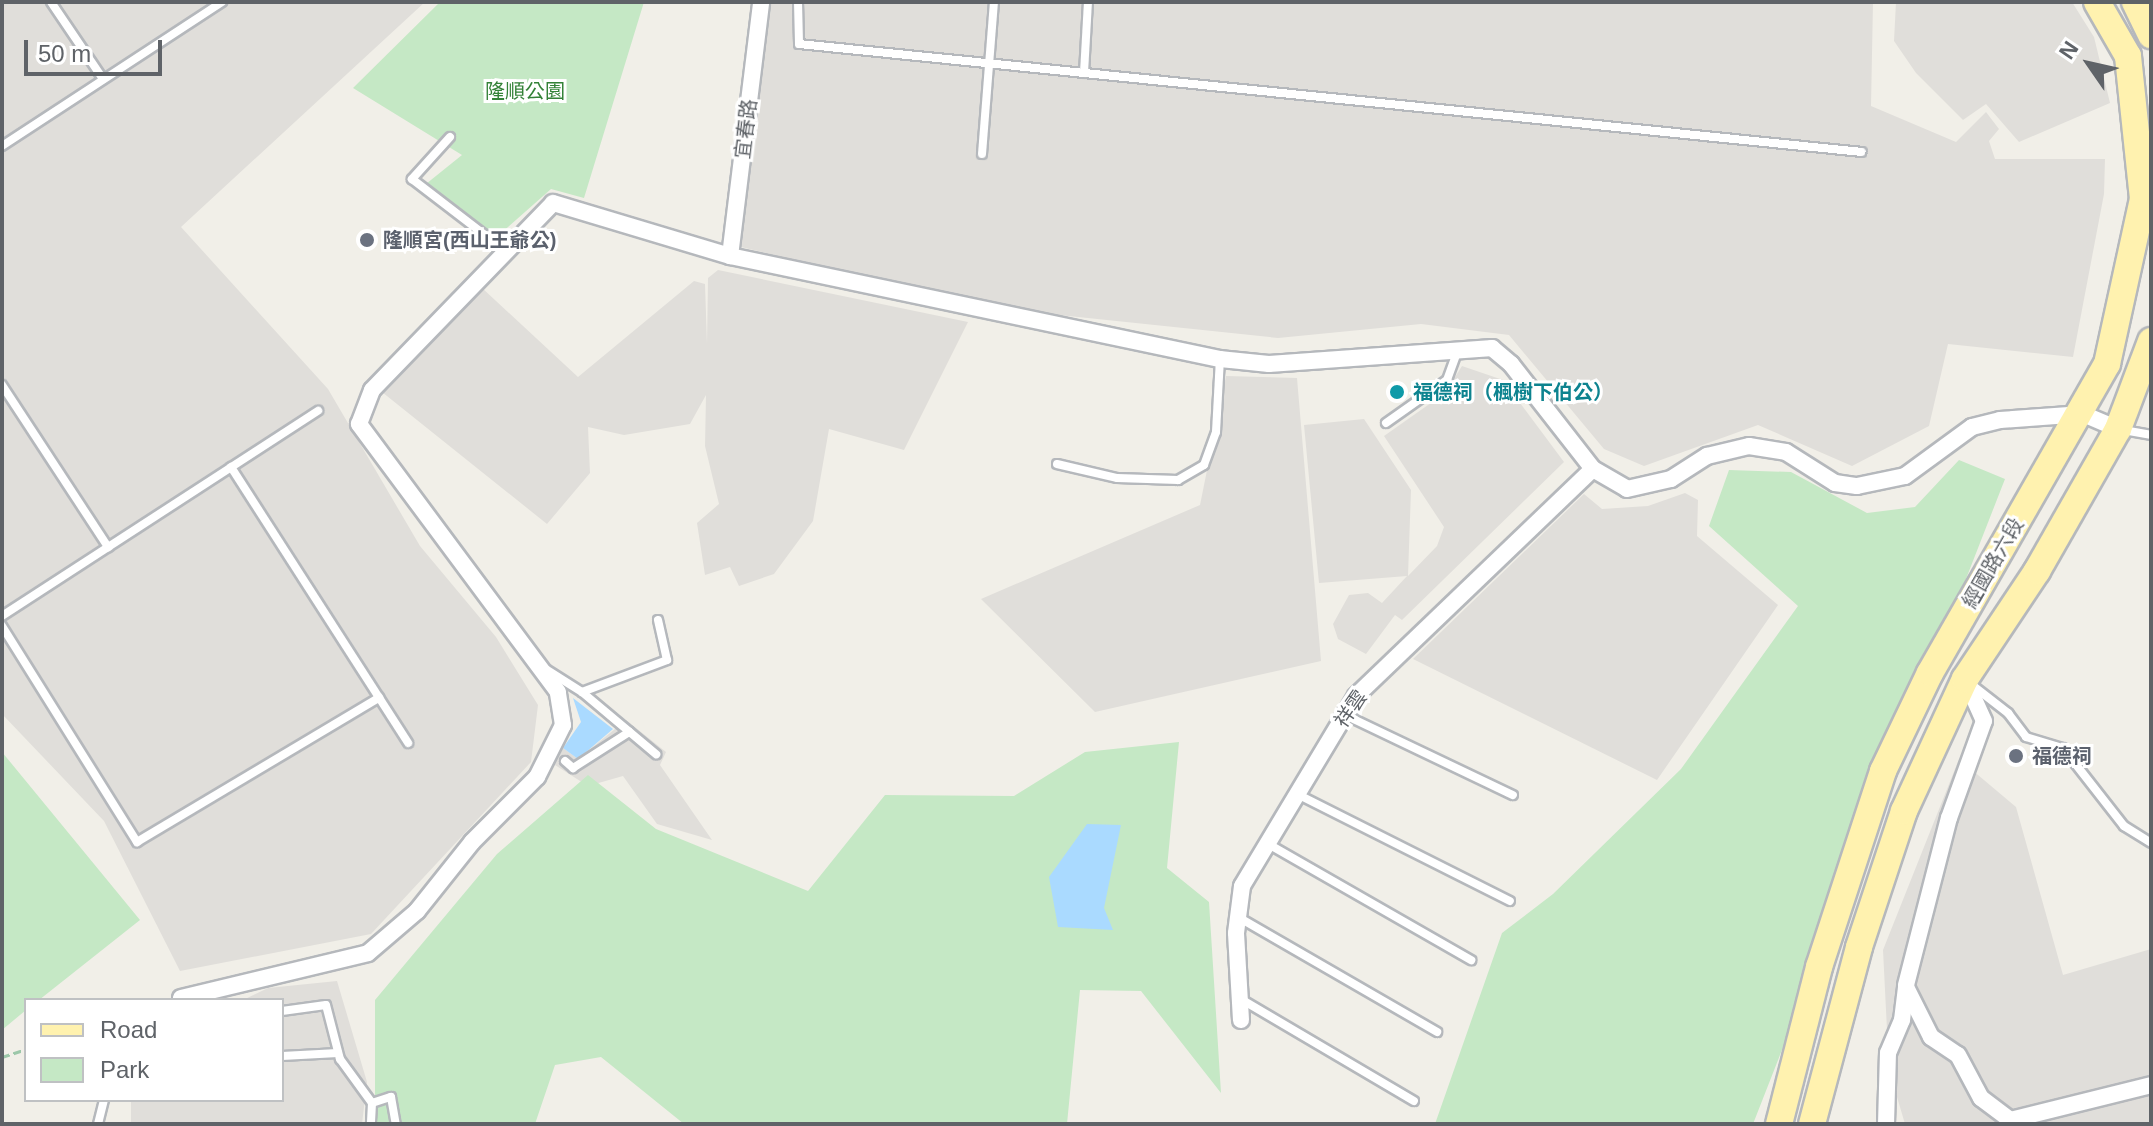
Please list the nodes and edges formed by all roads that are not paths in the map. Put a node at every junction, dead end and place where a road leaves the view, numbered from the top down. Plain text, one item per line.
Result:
1 (51, 2) edge
2 (222, 2) edge
3 (761, 2) edge
4 (798, 2) edge
5 (994, 2) edge
6 (1088, 2) edge
7 (2097, 2) edge
8 (2135, 2) edge
9 (2151, 35) edge
10 (989, 63) junction
11 (1084, 73) junction
12 (103, 79) junction
13 (450, 137) dead end
14 (2, 146) edge
15 (1862, 152) dead end
16 (982, 154) dead end
17 (506, 251) junction
18 (730, 256) junction
19 (2151, 341) edge
20 (1458, 350) junction
21 (1220, 359) junction
22 (2, 385) edge
23 (318, 411) dead end
24 (2083, 414) junction
25 (1386, 423) dead end
26 (2118, 429) junction
27 (2151, 435) edge
28 (1057, 464) dead end
29 (231, 467) junction
30 (1593, 469) junction
31 (108, 547) junction
32 (2, 616) edge
33 (658, 620) dead end
34 (2, 626) edge
35 (1937, 662) junction
36 (539, 666) junction
37 (1965, 679) junction
38 (582, 692) junction
39 (379, 698) junction
40 (1345, 715) junction
41 (629, 732) junction
42 (408, 743) dead end
43 (656, 754) dead end
44 (565, 761) dead end
45 (1299, 795) junction
46 (1513, 795) dead end
47 (2151, 843) edge
48 (1270, 845) junction
49 (1510, 901) dead end
50 (1238, 917) junction
51 (1471, 960) dead end
52 (1906, 985) junction
53 (188, 998) edge
54 (1239, 998) junction
55 (284, 1011) edge
56 (1241, 1020) dead end
57 (1437, 1032) dead end
58 (338, 1053) junction
59 (284, 1056) edge
60 (2151, 1085) edge
61 (1414, 1101) dead end
62 (104, 1102) edge
63 (372, 1103) junction
64 (2015, 1122) edge
65 (98, 1124) edge
66 (371, 1124) edge
67 (396, 1124) edge
68 (1779, 1124) edge
69 (1812, 1124) edge
70 (1886, 1124) edge

1 - 12 lane
2 - 12 lane
3 - 18 street, 宜春路
4 - 10 lane
5 - 10 lane
6 - 11 lane
7 - 24 main road, 經國路六段
8 - 9 main road
10 - 11 lane
10 - 16 lane
11 - 15 lane
12 - 14 lane
13 - 17 lane
17 - 18 street
17 - 36 street
18 - 21 street
19 - 26 main road, 經國路六段
20 - 21 street
20 - 25 lane
20 - 30 street
21 - 28 lane
22 - 31 lane
23 - 29 lane
24 - 26 street
24 - 30 street
24 - 35 main road, 經國路六段
26 - 27 lane
26 - 37 main road, 經國路六段
29 - 31 lane
29 - 39 lane
30 - 40 street, 祥雲
31 - 32 lane
33 - 38 lane
34 - 39 lane
35 - 37 main road
35 - 68 main road, 經國路六段
36 - 38 lane
36 - 53 street
37 - 47 lane
37 - 52 street
37 - 69 main road, 經國路六段
38 - 41 lane
39 - 42 lane
40 - 45 street, 祥雲
40 - 46 lane
41 - 43 lane
41 - 44 lane
45 - 48 street, 祥雲
45 - 49 lane
48 - 50 street, 祥雲
48 - 51 lane
50 - 54 street, 祥雲
50 - 57 lane
52 - 64 street
52 - 70 street
54 - 56 street, 祥雲
54 - 61 lane
55 - 58 lane
58 - 59 lane
58 - 63 lane
60 - 64 street
62 - 65 lane
63 - 66 lane
63 - 67 lane

